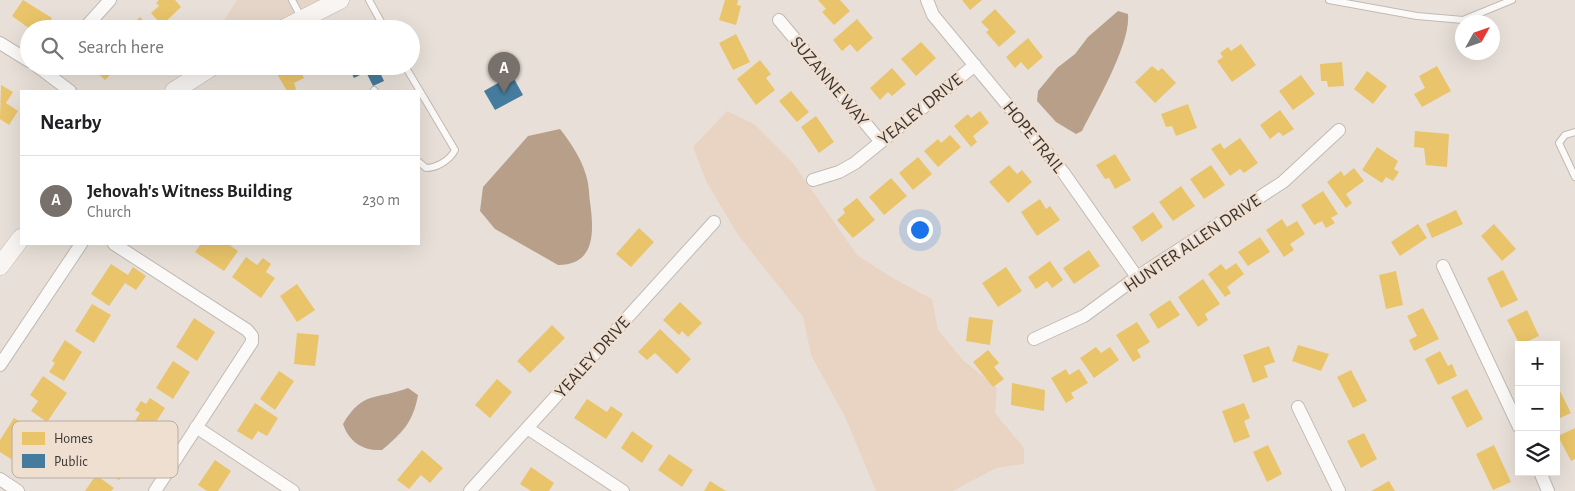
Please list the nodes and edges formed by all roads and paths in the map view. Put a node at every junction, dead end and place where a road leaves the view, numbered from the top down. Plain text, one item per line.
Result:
1 (110, 0) edge
2 (292, 0) edge
3 (340, 0) edge
4 (369, 0) edge
5 (927, 0) edge
6 (1329, 0) edge
7 (1512, 0) edge
8 (302, 19) joint
9 (92, 20) edge
10 (380, 20) edge
11 (779, 20) dead end
12 (0, 42) edge
13 (20, 55) edge
14 (974, 65) junction
15 (57, 75) edge
16 (199, 75) edge
17 (410, 75) edge
18 (69, 90) edge
19 (176, 90) edge
20 (419, 90) edge
21 (420, 91) edge
22 (1338, 130) dead end
23 (1575, 132) edge
24 (881, 142) junction
25 (420, 163) edge
26 (1573, 168) edge
27 (1575, 177) edge
28 (813, 180) dead end
29 (714, 222) dead end
30 (20, 239) edge
31 (79, 245) edge
32 (116, 245) edge
33 (0, 266) edge
34 (1443, 266) dead end
35 (1138, 278) junction
36 (1034, 339) dead end
37 (0, 365) edge
38 (1298, 408) dead end
39 (1515, 419) edge
40 (196, 427) junction
41 (527, 428) junction
42 (178, 455) edge
43 (1542, 476) edge
44 (163, 478) edge
45 (0, 479) edge
46 (18, 491) edge
47 (155, 491) edge
48 (293, 491) edge
49 (470, 491) edge
50 (623, 491) edge
51 (1339, 491) edge
52 (1548, 491) edge

1 - 9 street
2 - 8 lane
3 - 8 main road
4 - 10 lane
5 - 14 street, HOPE TRAIL
6 - 7 lane
11 - 24 street, SUZANNE WAY
12 - 13 street
14 - 24 street, YEALEY DRIVE
14 - 35 street, HOPE TRAIL
15 - 18 street
16 - 19 main road
17 - 20 lane
21 - 25 lane
22 - 35 street, HUNTER ALLEN DRIVE
23 - 26 lane
24 - 28 street, YEALEY DRIVE
26 - 27 lane
29 - 41 street, YEALEY DRIVE
30 - 33 main road
31 - 37 street
32 - 40 street
34 - 39 street
35 - 36 street, HUNTER ALLEN DRIVE
38 - 51 street
40 - 42 street
40 - 48 street
41 - 49 street, YEALEY DRIVE
41 - 50 street
43 - 52 street
44 - 47 street
45 - 46 street

